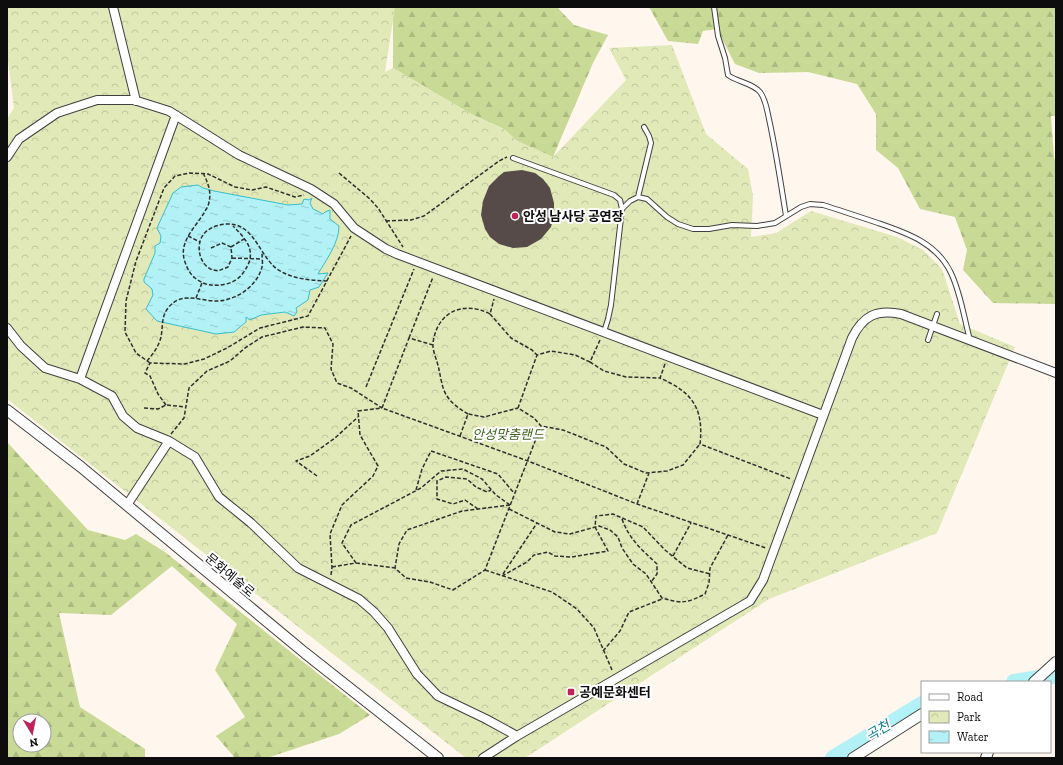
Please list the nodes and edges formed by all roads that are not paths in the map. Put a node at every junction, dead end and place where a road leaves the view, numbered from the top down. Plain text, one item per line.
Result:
1 (113, 7) edge
2 (714, 7) edge
3 (136, 101) junction
4 (176, 115) junction
5 (644, 127) dead end
6 (7, 157) edge
7 (513, 158) road end
8 (638, 197) junction
9 (622, 209) junction
10 (786, 216) junction
11 (937, 314) dead end
12 (933, 327) junction
13 (7, 328) edge
14 (604, 333) junction
15 (928, 340) dead end
16 (970, 341) junction
17 (1056, 373) edge
18 (80, 379) junction
19 (7, 410) edge
20 (823, 415) junction
21 (167, 441) junction
22 (127, 506) junction
23 (1055, 663) edge
24 (1035, 681) edge
25 (921, 715) edge
26 (517, 736) junction
27 (438, 758) edge
28 (483, 758) edge
29 (852, 758) edge

1 - 3 street
2 - 10 lane
3 - 4 street
3 - 6 street
4 - 14 street
4 - 18 street
5 - 8 lane
7 - 9 lane
8 - 9 lane
8 - 10 lane
9 - 14 lane
10 - 16 lane
11 - 12 lane
12 - 15 lane
12 - 16 street
12 - 20 street
13 - 18 street
14 - 20 street
16 - 17 street
18 - 21 street
19 - 22 street, 문화예술로
20 - 26 street
21 - 22 street
21 - 26 street
22 - 27 street, 문화예술로
23 - 24 street
25 - 29 street
26 - 28 street

